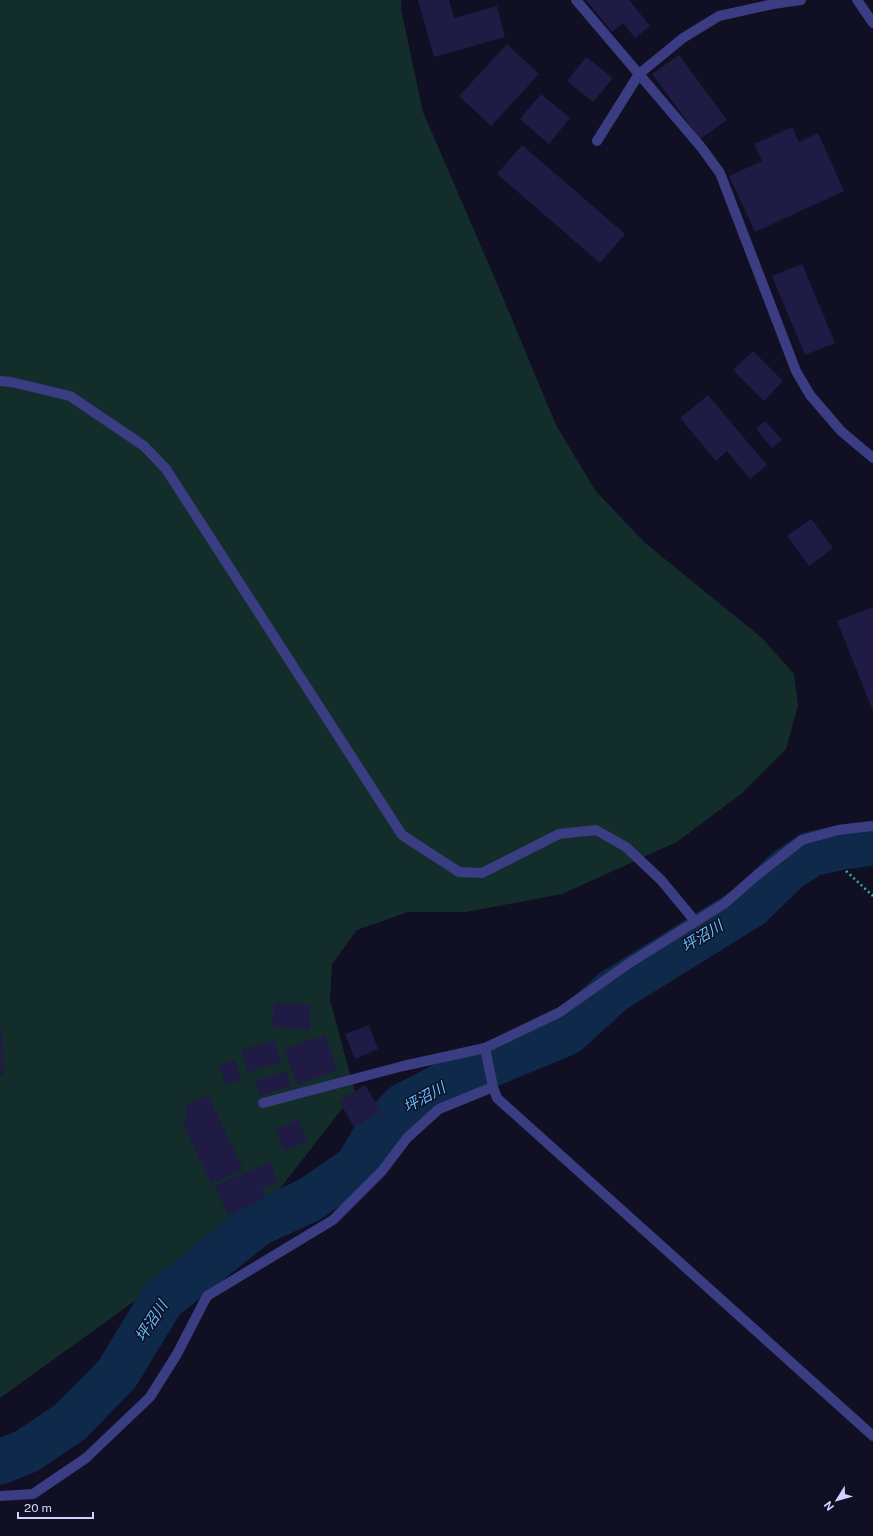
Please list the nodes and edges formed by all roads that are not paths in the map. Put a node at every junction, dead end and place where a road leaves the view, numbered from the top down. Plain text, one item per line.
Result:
1 (576, 0) edge
2 (801, 0) edge
3 (857, 0) edge
4 (873, 23) edge
5 (639, 74) junction
6 (597, 141) dead end
7 (0, 381) edge
8 (873, 458) edge
9 (873, 826) edge
10 (695, 921) junction
11 (486, 1053) junction
12 (493, 1087) junction
13 (263, 1103) dead end
14 (873, 1436) edge
15 (0, 1496) edge

1 - 5 street
2 - 5 street
3 - 4 street
5 - 6 street
5 - 8 street
7 - 10 street
9 - 10 street
10 - 11 street
11 - 12 street
11 - 13 street
12 - 14 street
12 - 15 street

